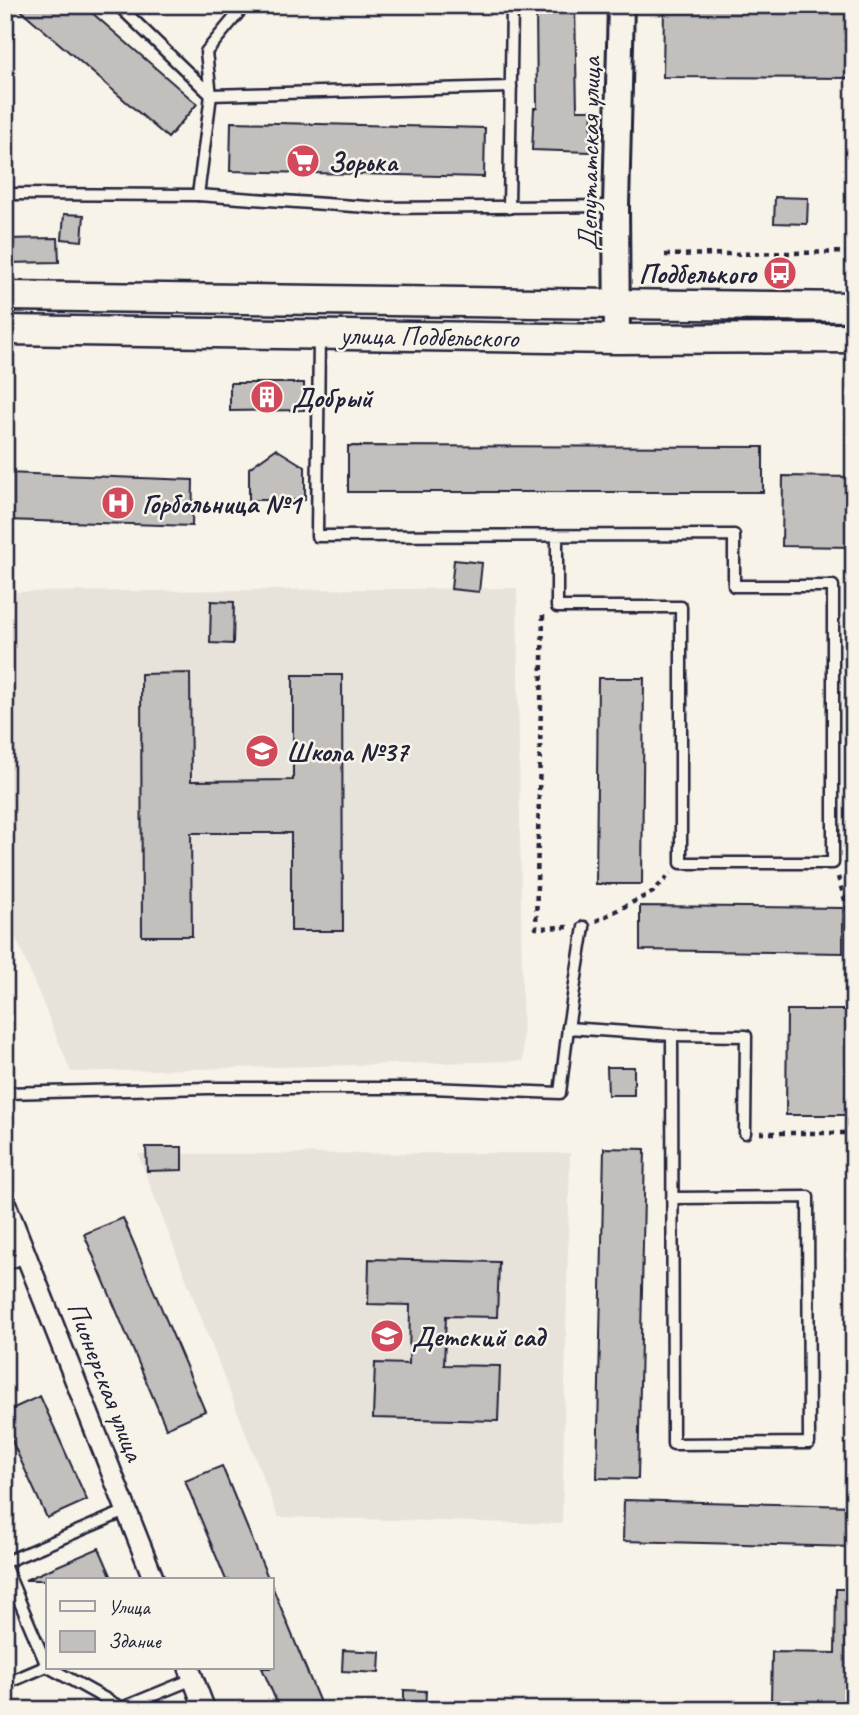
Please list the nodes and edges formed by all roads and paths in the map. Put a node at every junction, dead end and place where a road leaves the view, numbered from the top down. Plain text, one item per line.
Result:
1 (118, 5) edge
2 (245, 5) edge
3 (512, 5) edge
4 (621, 5) edge
5 (511, 87) junction
6 (211, 95) junction
7 (5, 194) edge
8 (198, 195) junction
9 (616, 206) junction
10 (509, 208) junction
11 (854, 252) edge
12 (665, 255) dead end
13 (5, 296) edge
14 (617, 304) junction
15 (854, 307) edge
16 (5, 330) edge
17 (319, 334) junction
18 (854, 338) edge
19 (617, 339) junction
20 (557, 536) junction
21 (557, 607) junction
22 (681, 863) junction
23 (833, 863) junction
24 (854, 917) edge
25 (584, 927) junction
26 (568, 1028) junction
27 (673, 1035) junction
28 (5, 1093) edge
29 (745, 1133) joint
30 (854, 1133) edge
31 (673, 1198) junction
32 (5, 1202) edge
33 (27, 1255) junction
34 (5, 1265) edge
35 (126, 1511) junction
36 (5, 1562) edge
37 (5, 1567) edge
38 (153, 1578) edge
39 (46, 1662) edge
40 (46, 1668) edge
41 (53, 1670) edge
42 (191, 1674) edge
43 (5, 1684) edge
44 (122, 1709) edge
45 (205, 1710) edge

1 - 6 lane
2 - 6 lane
3 - 5 lane
4 - 9 street, Депутатская улица
5 - 6 lane
5 - 10 lane
6 - 8 lane
7 - 8 lane
8 - 10 lane
9 - 10 lane
9 - 14 street, Депутатская улица
11 - 12 path
13 - 14 main road, улица Подбельского
14 - 15 main road, улица Подбельского
14 - 19 street, Депутатская улица
16 - 17 main road, улица Подбельского
17 - 19 main road, улица Подбельского
17 - 20 lane
18 - 19 main road, улица Подбельского
20 - 21 lane
20 - 23 lane
21 - 22 lane
21 - 25 path
22 - 23 lane
22 - 25 path
23 - 24 path
25 - 26 lane
26 - 27 lane
26 - 28 lane
27 - 29 lane
27 - 31 lane
29 - 30 path
31 - 31 lane
32 - 33 street, Пионерская улица
33 - 34 lane
33 - 35 street, Пионерская улица
35 - 36 lane
35 - 38 street, Пионерская улица
37 - 39 lane
40 - 43 lane
41 - 44 lane
42 - 44 lane
42 - 45 street

